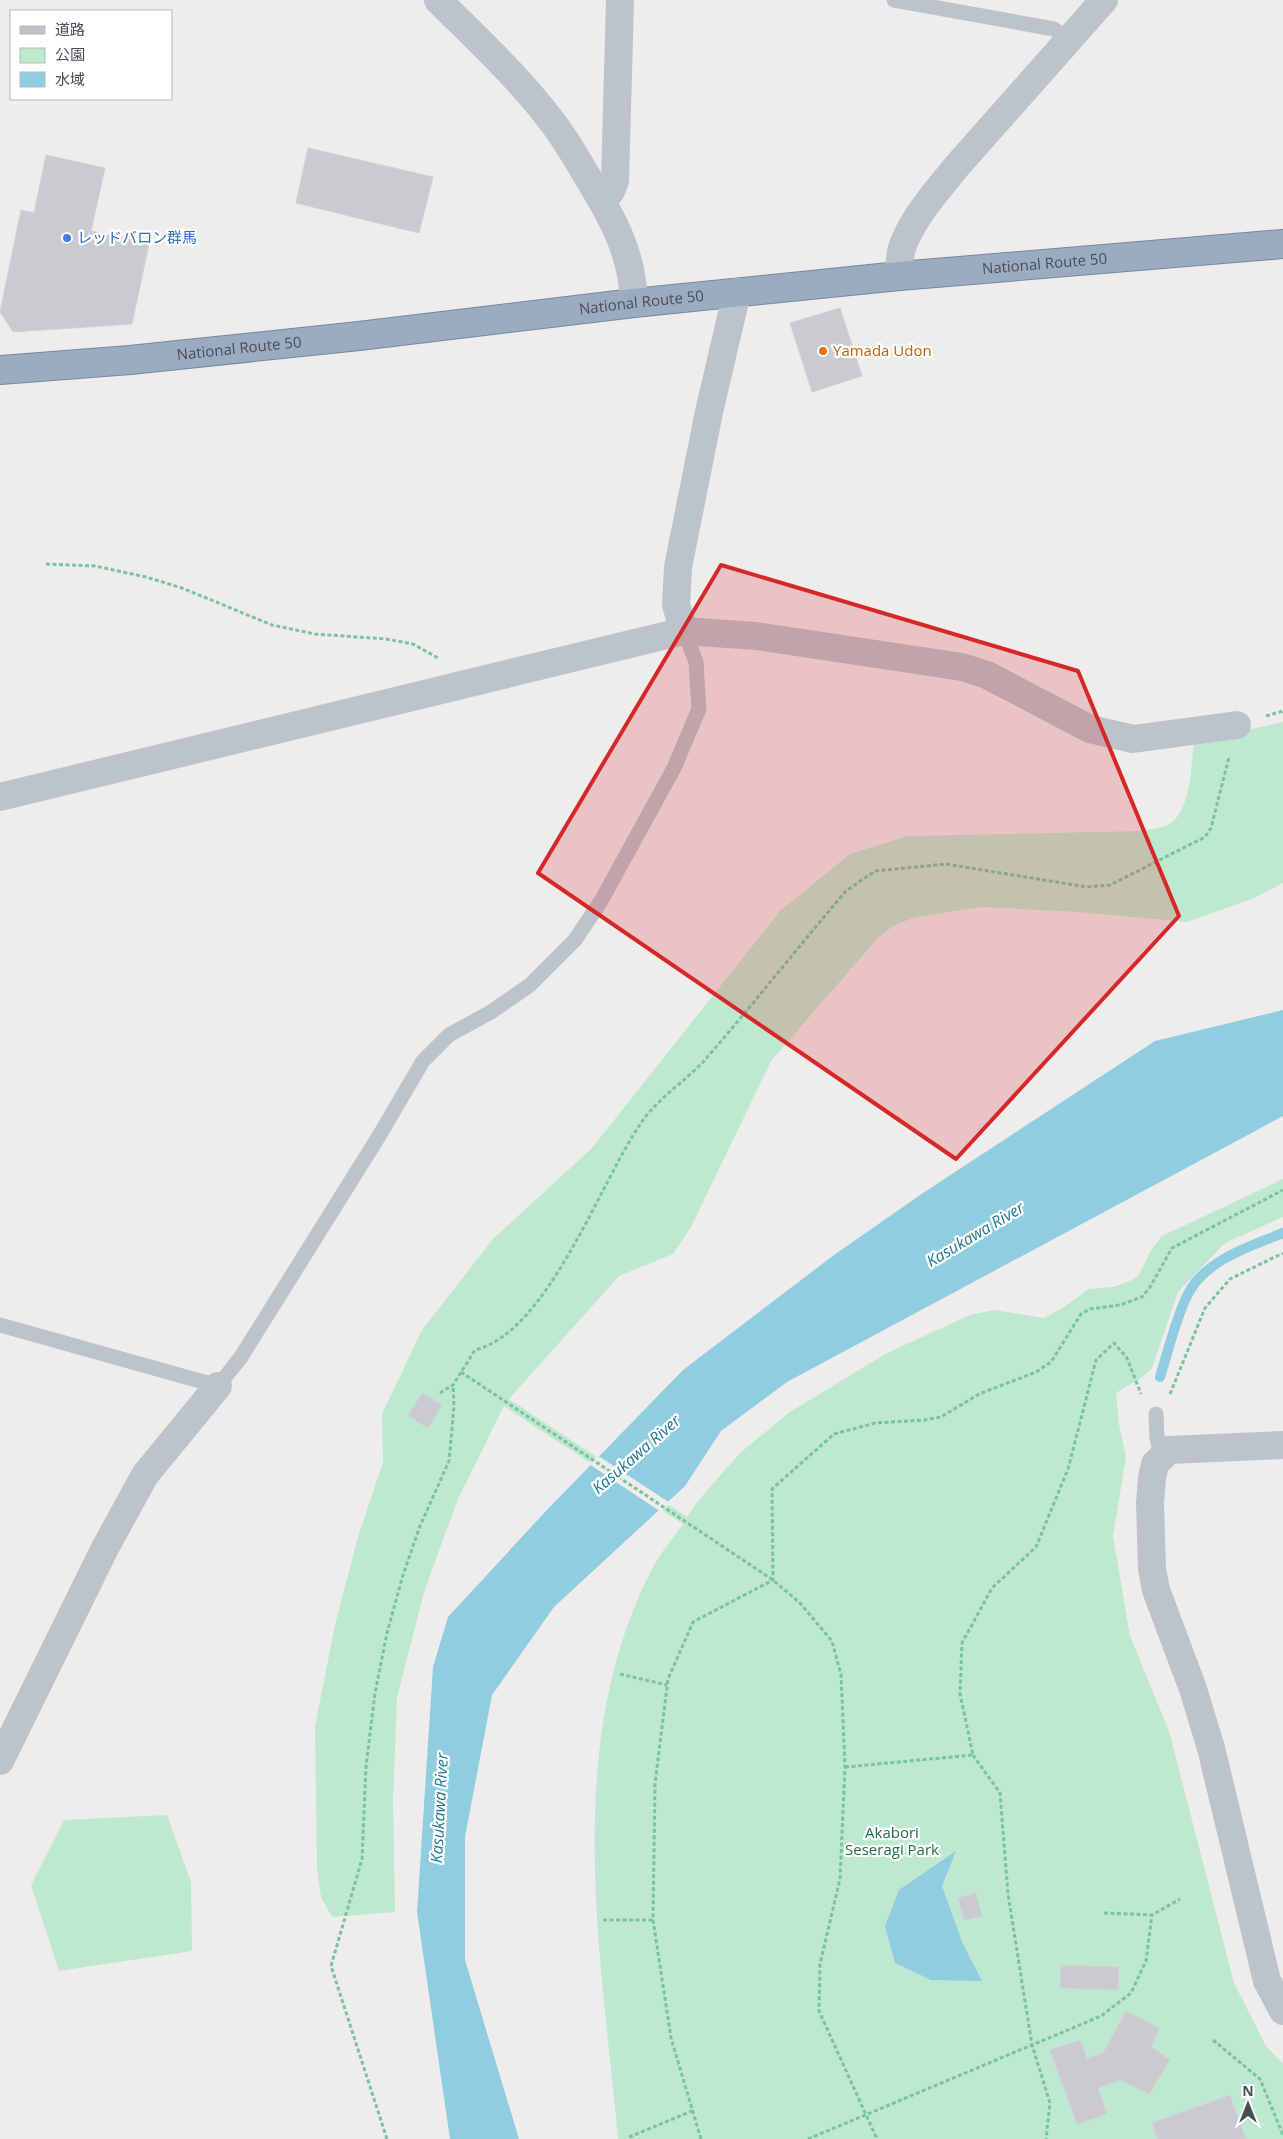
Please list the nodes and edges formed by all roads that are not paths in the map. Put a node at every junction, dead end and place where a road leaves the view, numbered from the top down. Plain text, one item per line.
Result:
1 (438, 0) edge
2 (620, 0) edge
3 (894, 0) edge
4 (1104, 0) edge
5 (1068, 39) junction
6 (602, 200) junction
7 (1283, 244) edge
8 (899, 276) junction
9 (737, 292) junction
10 (634, 303) junction
11 (0, 370) edge
12 (684, 631) junction
13 (1236, 725) road end
14 (0, 797) edge
15 (0, 1325) edge
16 (218, 1386) junction
17 (1156, 1414) road end
18 (1283, 1445) edge
19 (1161, 1456) junction
20 (0, 1761) edge
21 (1283, 2011) edge

1 - 6 street
2 - 6 street
3 - 5 lane
4 - 5 street
5 - 8 street
6 - 10 street
7 - 8 highway, National Route 50
8 - 9 highway, National Route 50
9 - 10 highway, National Route 50
9 - 12 street
10 - 11 highway, National Route 50
12 - 13 street
12 - 14 street
12 - 16 lane
15 - 16 lane
16 - 20 street
17 - 19 lane
18 - 19 street
19 - 21 street

